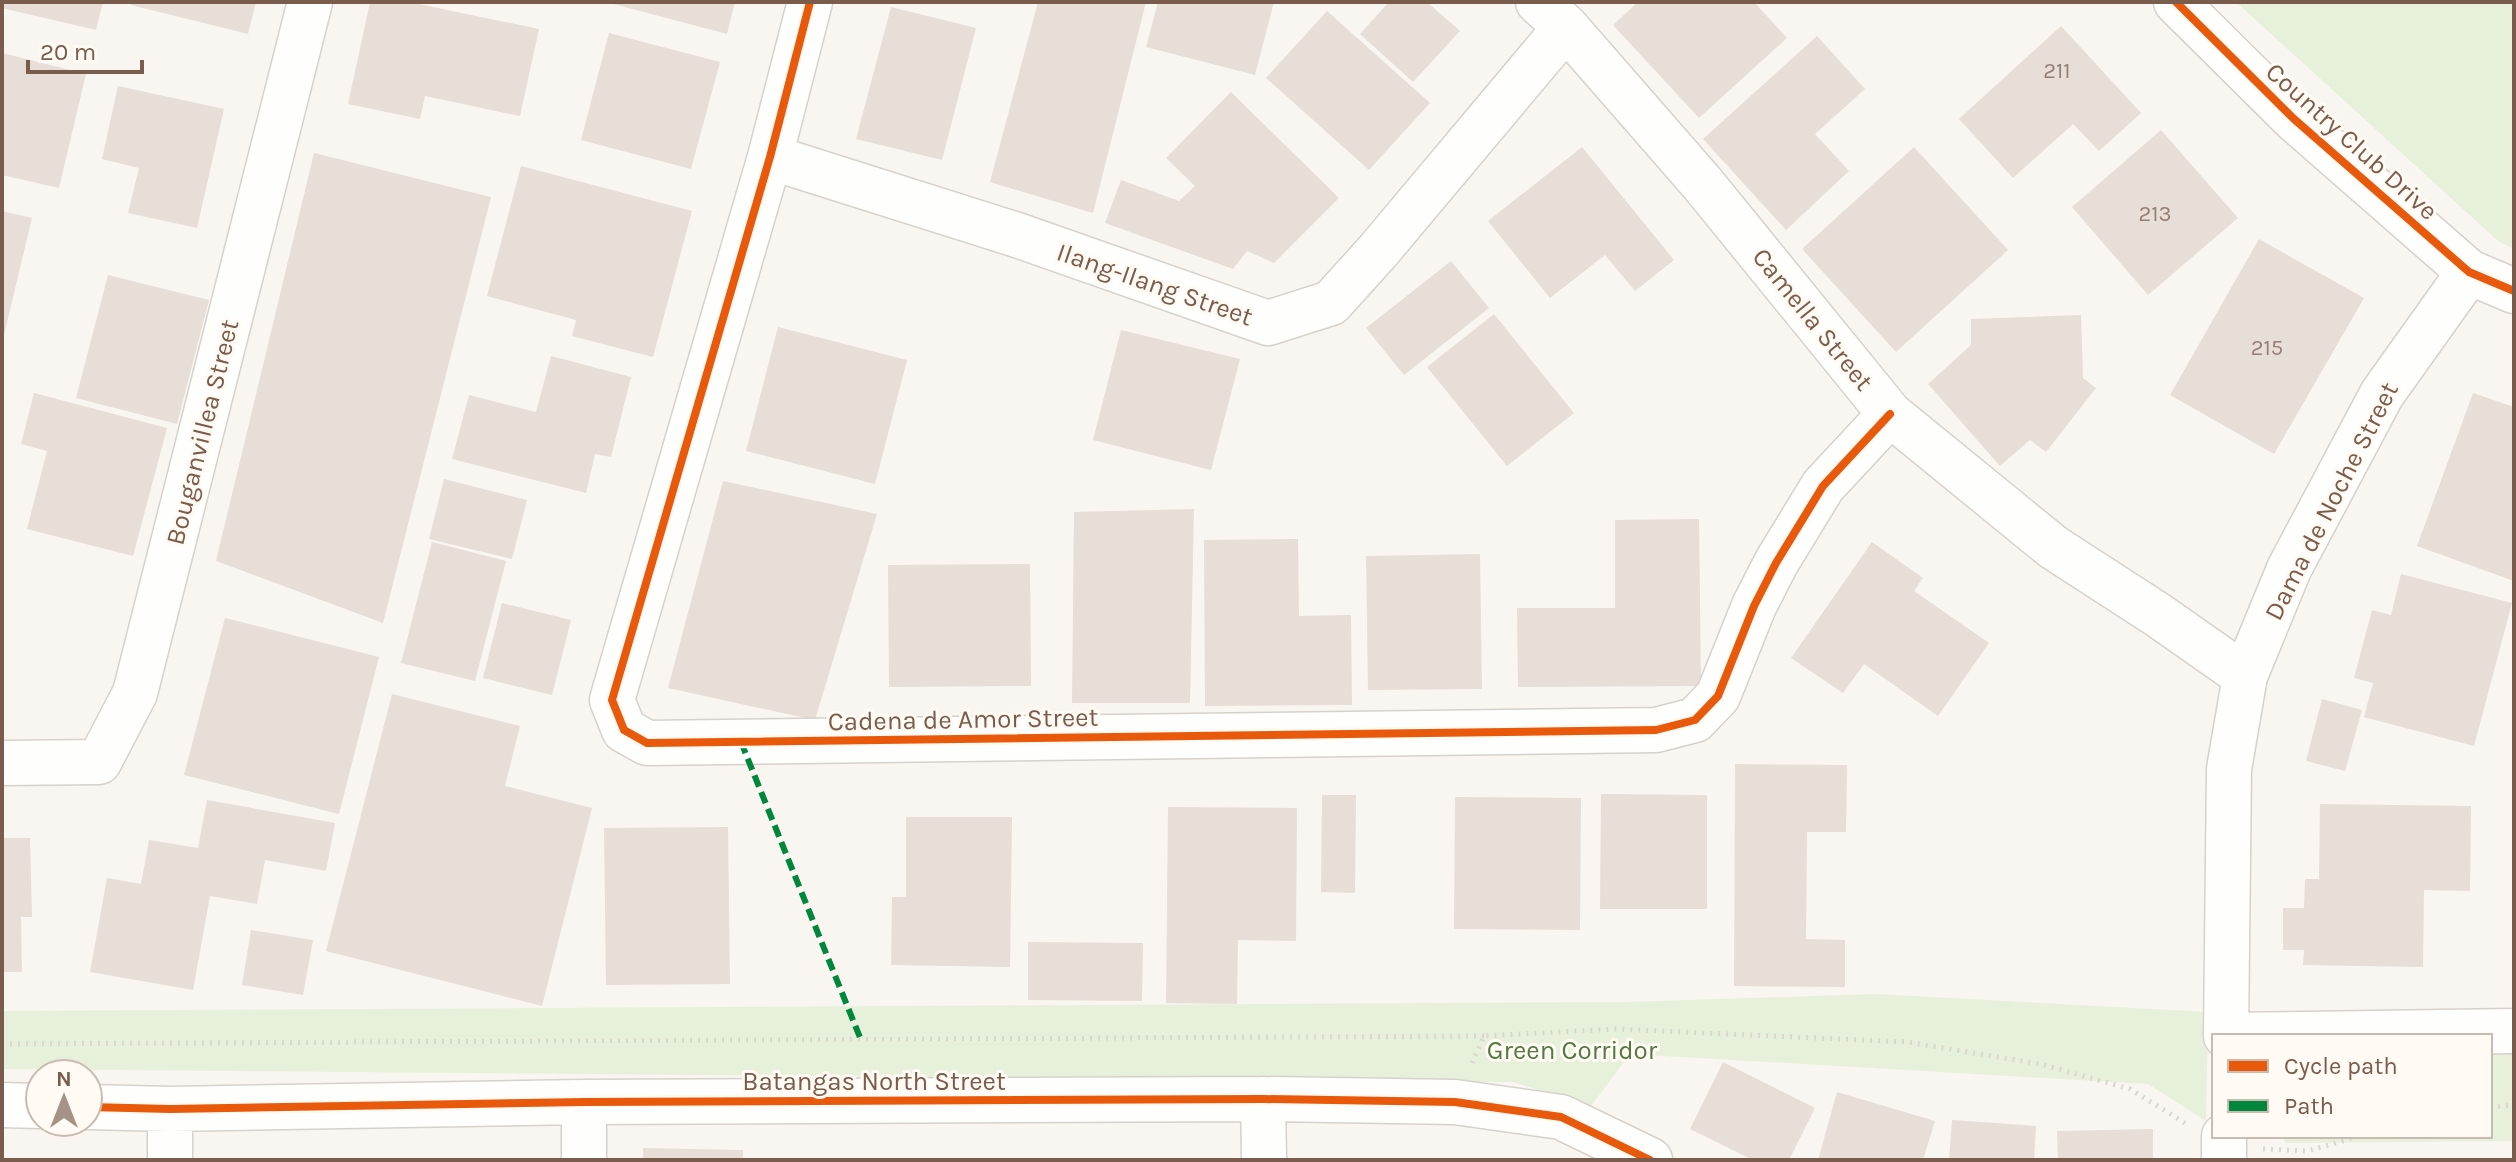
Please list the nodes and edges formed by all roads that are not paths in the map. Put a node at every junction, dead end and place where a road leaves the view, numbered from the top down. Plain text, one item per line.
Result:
1 (310, 2) edge
2 (810, 2) edge
3 (2176, 2) edge
4 (1552, 14) edge
5 (770, 157) junction
6 (2469, 272) junction
7 (2514, 291) edge
8 (1890, 414) junction
9 (2245, 676) junction
10 (2, 763) edge
11 (2514, 1031) edge
12 (2226, 1034) edge
13 (2341, 1034) edge
14 (1263, 1099) junction
15 (584, 1102) junction
16 (2, 1105) edge
17 (24, 1106) edge
18 (104, 1107) edge
19 (170, 1109) junction
20 (170, 1160) edge
21 (584, 1160) edge
22 (1264, 1160) edge
23 (1650, 1160) edge

1 - 10 street, Bouganvillea Street
2 - 5 street, Cadena de Amor Street
3 - 6 street, Country Club Drive
4 - 5 street, Ilang-Ilang Street
4 - 8 street, Camella Street
5 - 8 street, Cadena de Amor Street
6 - 7 street, Country Club Drive
6 - 9 street, Dama de Noche Street
8 - 9 street, Camella Street
9 - 12 street, Dama de Noche Street
11 - 13 street
14 - 15 street, Batangas North Street
14 - 22 street
14 - 23 street, Batangas North Street
15 - 19 street, Batangas North Street
15 - 21 street
16 - 17 street
18 - 19 street, Batangas North Street
19 - 20 street

